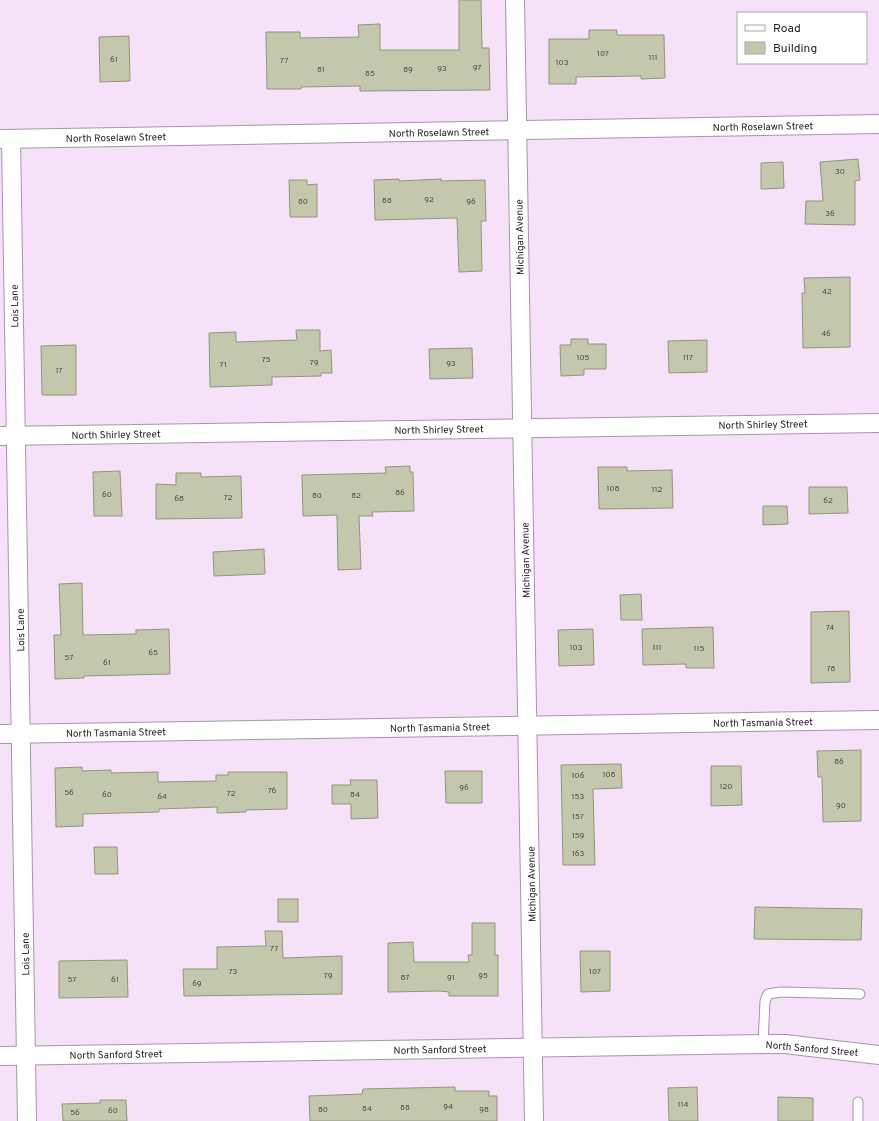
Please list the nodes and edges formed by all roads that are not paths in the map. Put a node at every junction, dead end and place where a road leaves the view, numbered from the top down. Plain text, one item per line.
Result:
1 (515, 0) edge
2 (879, 124) edge
3 (518, 130) junction
4 (6, 139) edge
5 (879, 423) edge
6 (523, 427) junction
7 (8, 436) edge
8 (879, 720) edge
9 (528, 726) junction
10 (22, 733) junction
11 (0, 734) edge
12 (860, 994) dead end
13 (763, 1044) junction
14 (533, 1047) junction
15 (879, 1054) edge
16 (0, 1056) edge
17 (26, 1056) junction
18 (858, 1102) dead end
19 (27, 1121) edge
20 (534, 1121) edge
21 (858, 1121) edge

1 - 3 street, Michigan Avenue
2 - 3 street, North Roselawn Street
3 - 4 street, North Roselawn Street
3 - 6 street, Michigan Avenue
4 - 7 street, Lois Lane
5 - 6 street, North Shirley Street
6 - 7 street, North Shirley Street
6 - 9 street, Michigan Avenue
7 - 10 street, Lois Lane
8 - 9 street, North Tasmania Street
9 - 10 street, North Tasmania Street
9 - 14 street, Michigan Avenue
10 - 11 street, North Tasmania Street
10 - 17 street, Lois Lane
12 - 13 lane
13 - 14 street, North Sanford Street
13 - 15 street, North Sanford Street
14 - 17 street, North Sanford Street
14 - 20 street, Michigan Avenue
16 - 17 street, North Sanford Street
17 - 19 street, Lois Lane
18 - 21 lane

